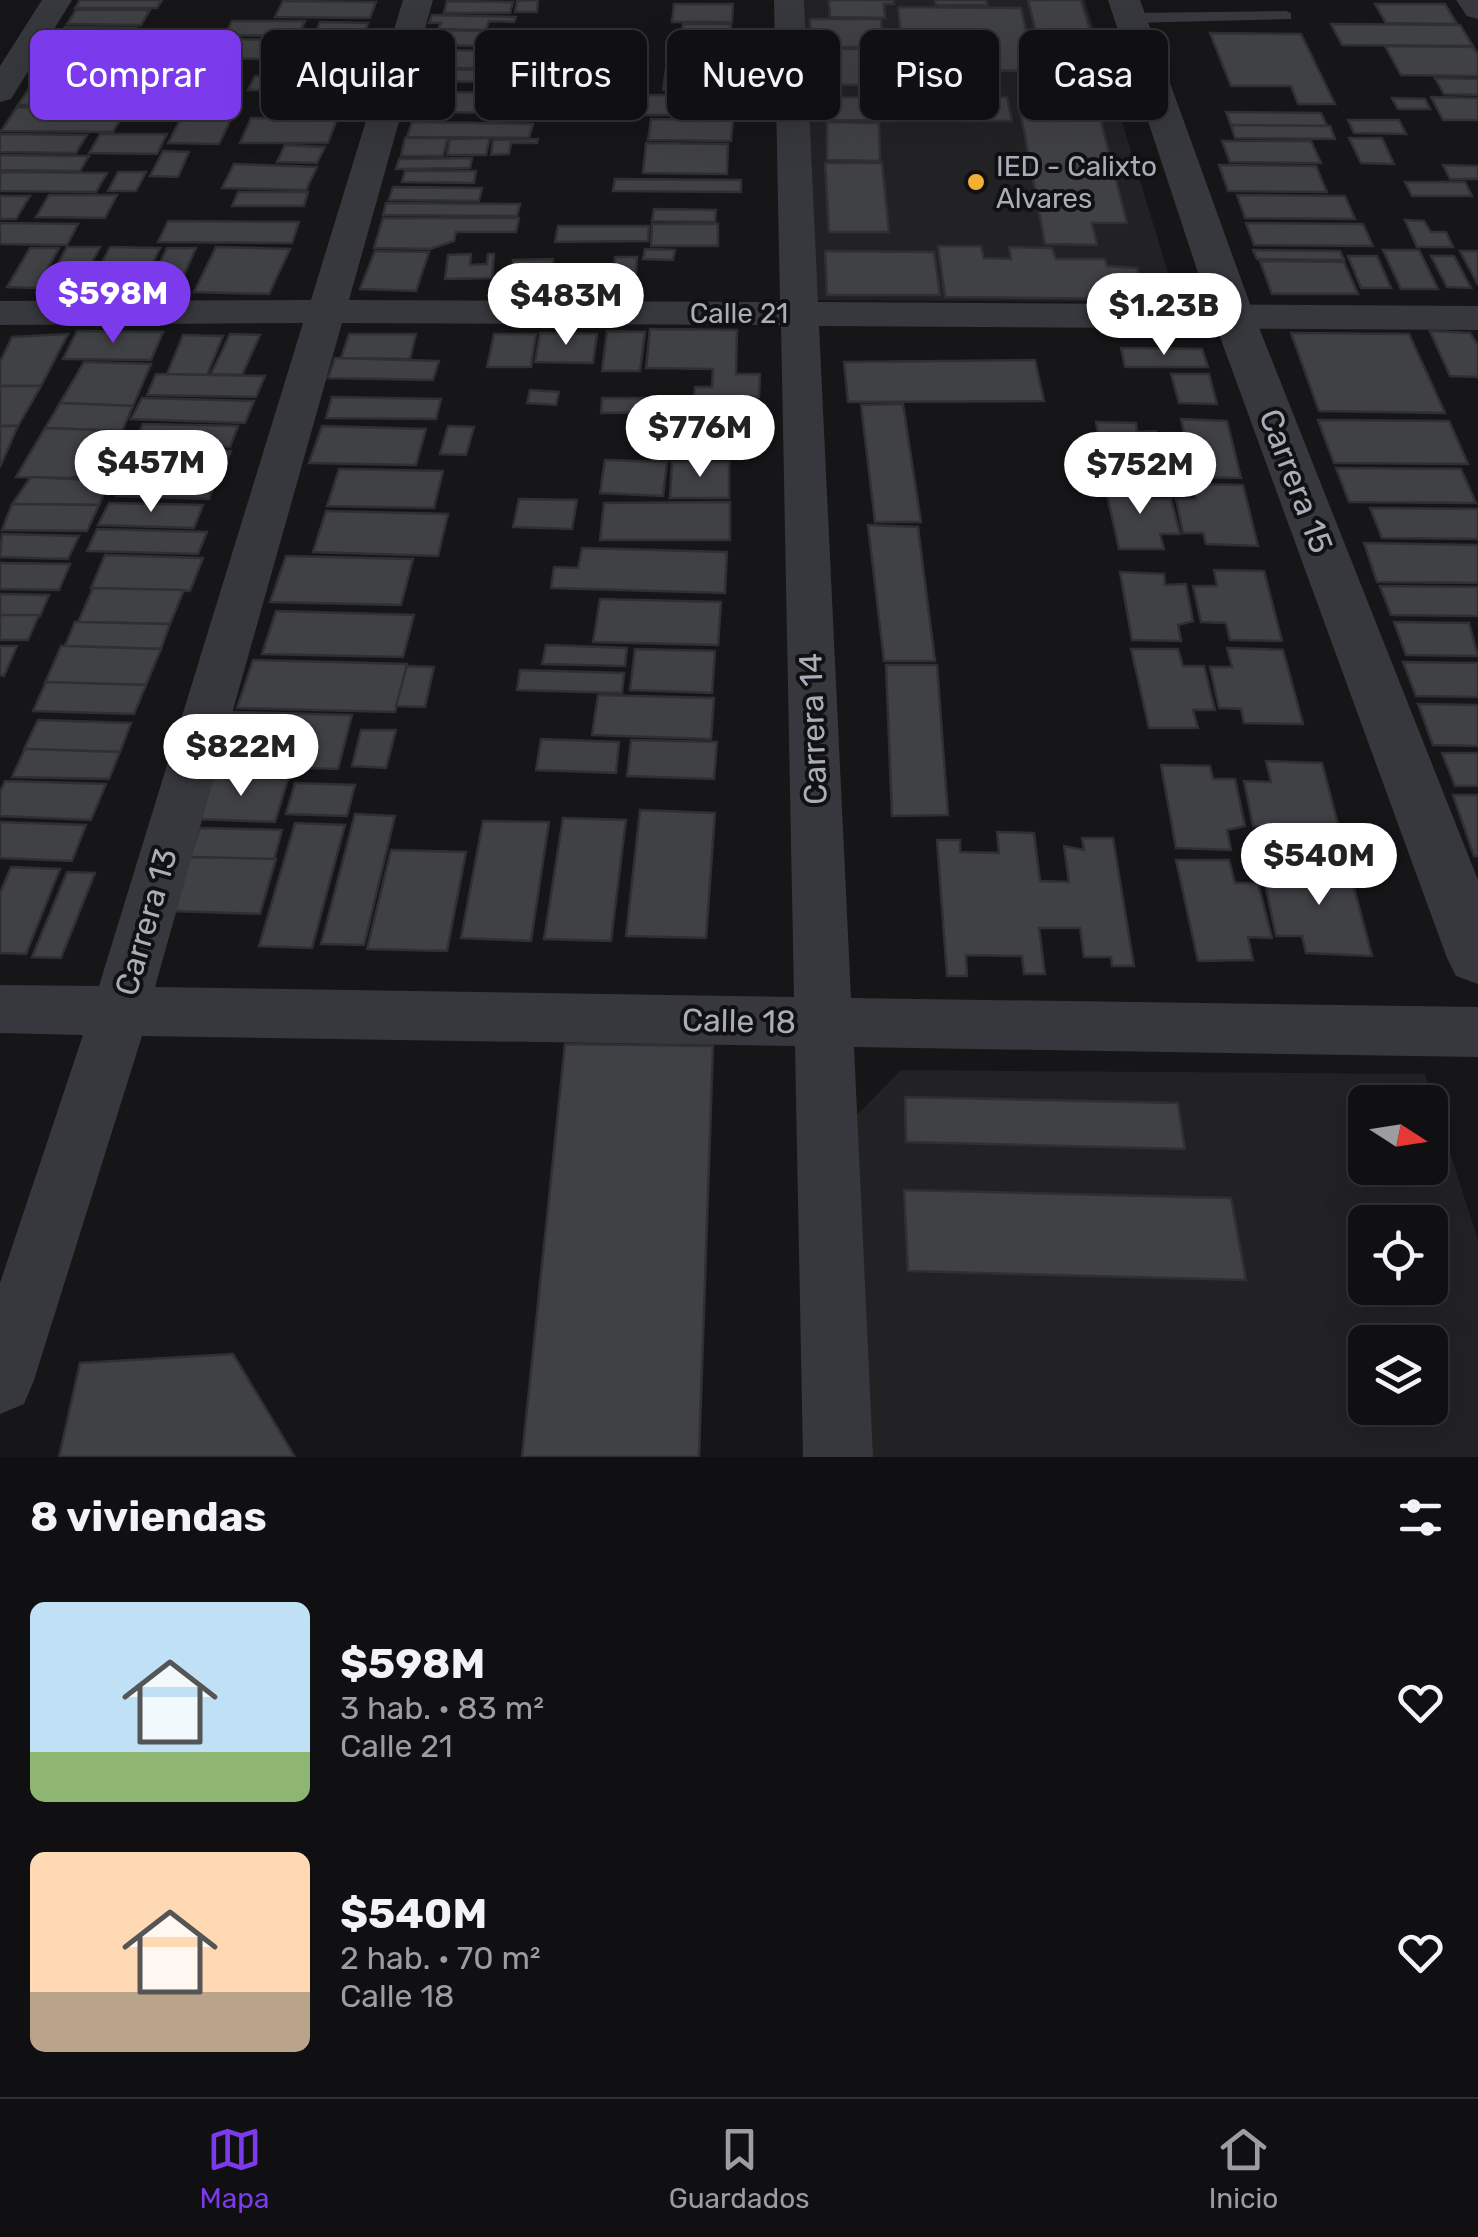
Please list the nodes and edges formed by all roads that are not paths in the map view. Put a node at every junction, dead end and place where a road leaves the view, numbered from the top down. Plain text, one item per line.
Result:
1 (58, 0) edge
2 (418, 0) edge
3 (789, 0) edge
4 (1471, 0) edge
5 (1128, 9) edge
6 (1478, 10) edge
7 (1286, 16) dead end
8 (0, 92) edge
9 (326, 311) junction
10 (0, 313) edge
11 (799, 313) junction
12 (1233, 316) junction
13 (1478, 318) edge
14 (1478, 958) edge
15 (0, 1010) edge
16 (120, 1012) junction
17 (823, 1022) junction
18 (1478, 1032) edge
19 (0, 1380) edge
20 (838, 1457) edge

1 - 8 street
2 - 9 street, Carrera 13
3 - 11 street, Carrera 14
4 - 6 street
5 - 7 lane
5 - 12 street, Carrera 15
9 - 10 street, Calle 21
9 - 11 street, Calle 21
9 - 16 street, Carrera 13
11 - 12 street, Calle 21
11 - 17 street, Carrera 14
12 - 13 street, Calle 21
12 - 14 street, Carrera 15
15 - 16 street, Calle 18
16 - 17 street, Calle 18
16 - 19 street, Carrera 13
17 - 18 street, Calle 18
17 - 20 street, Carrera 14

